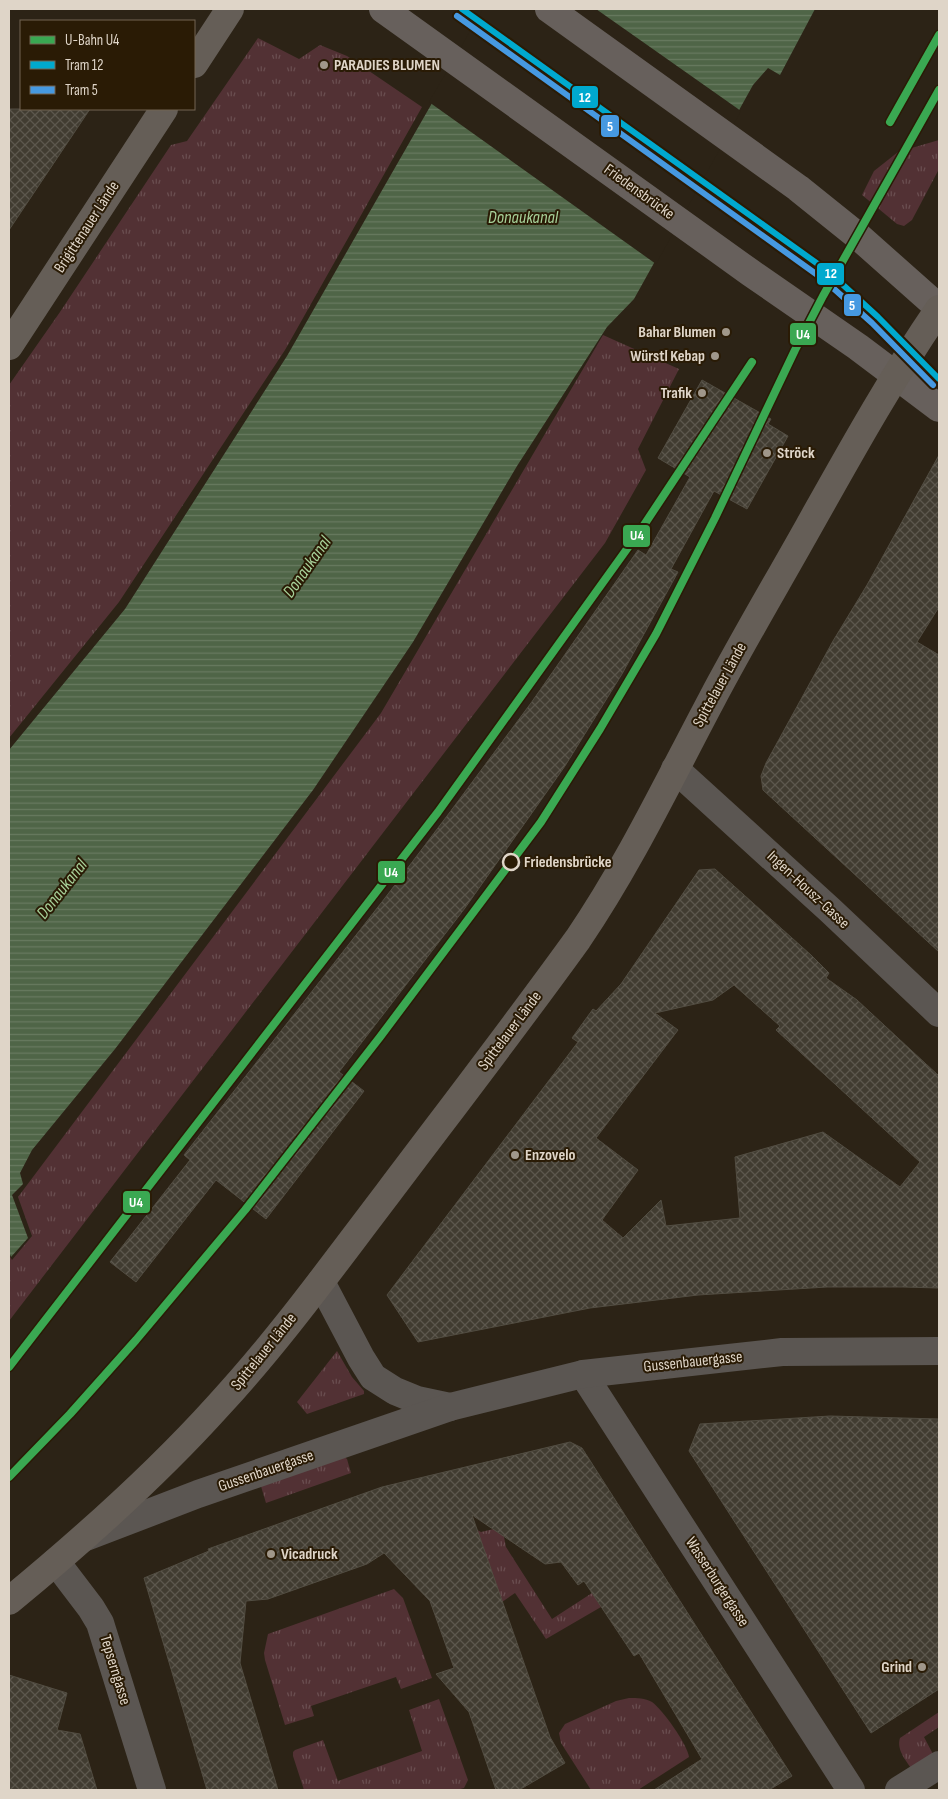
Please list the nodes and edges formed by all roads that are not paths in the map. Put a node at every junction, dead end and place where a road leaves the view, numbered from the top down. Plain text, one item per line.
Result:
1 (230, 9) edge
2 (383, 9) edge
3 (549, 9) edge
4 (195, 62) edge
5 (163, 110) edge
6 (939, 309) edge
7 (9, 346) edge
8 (896, 375) junction
9 (939, 408) edge
10 (675, 769) junction
11 (939, 1013) edge
12 (321, 1282) junction
13 (939, 1352) edge
14 (583, 1374) junction
15 (450, 1407) junction
16 (84, 1538) junction
17 (56, 1562) junction
18 (9, 1600) edge
19 (939, 1765) edge
20 (152, 1790) edge
21 (851, 1790) edge
22 (899, 1790) edge

1 - 4 main road
2 - 8 main road, Friedensbrücke
3 - 6 main road
5 - 7 main road, Brigittenauer Lände
6 - 8 main road, Spittelauer Lände
8 - 9 main road, Friedensbrücke
8 - 10 main road, Spittelauer Lände
10 - 11 street, Ingen-Housz-Gasse
10 - 12 main road, Spittelauer Lände
12 - 15 street, Gussenbauergasse
12 - 16 main road, Spittelauer Lände
13 - 14 street, Gussenbauergasse
14 - 15 street, Gussenbauergasse
14 - 21 street, Wasserburgergasse
15 - 16 street, Gussenbauergasse
16 - 17 main road, Spittelauer Lände
17 - 18 main road, Spittelauer Lände
17 - 20 street, Tepserngasse
19 - 22 street

